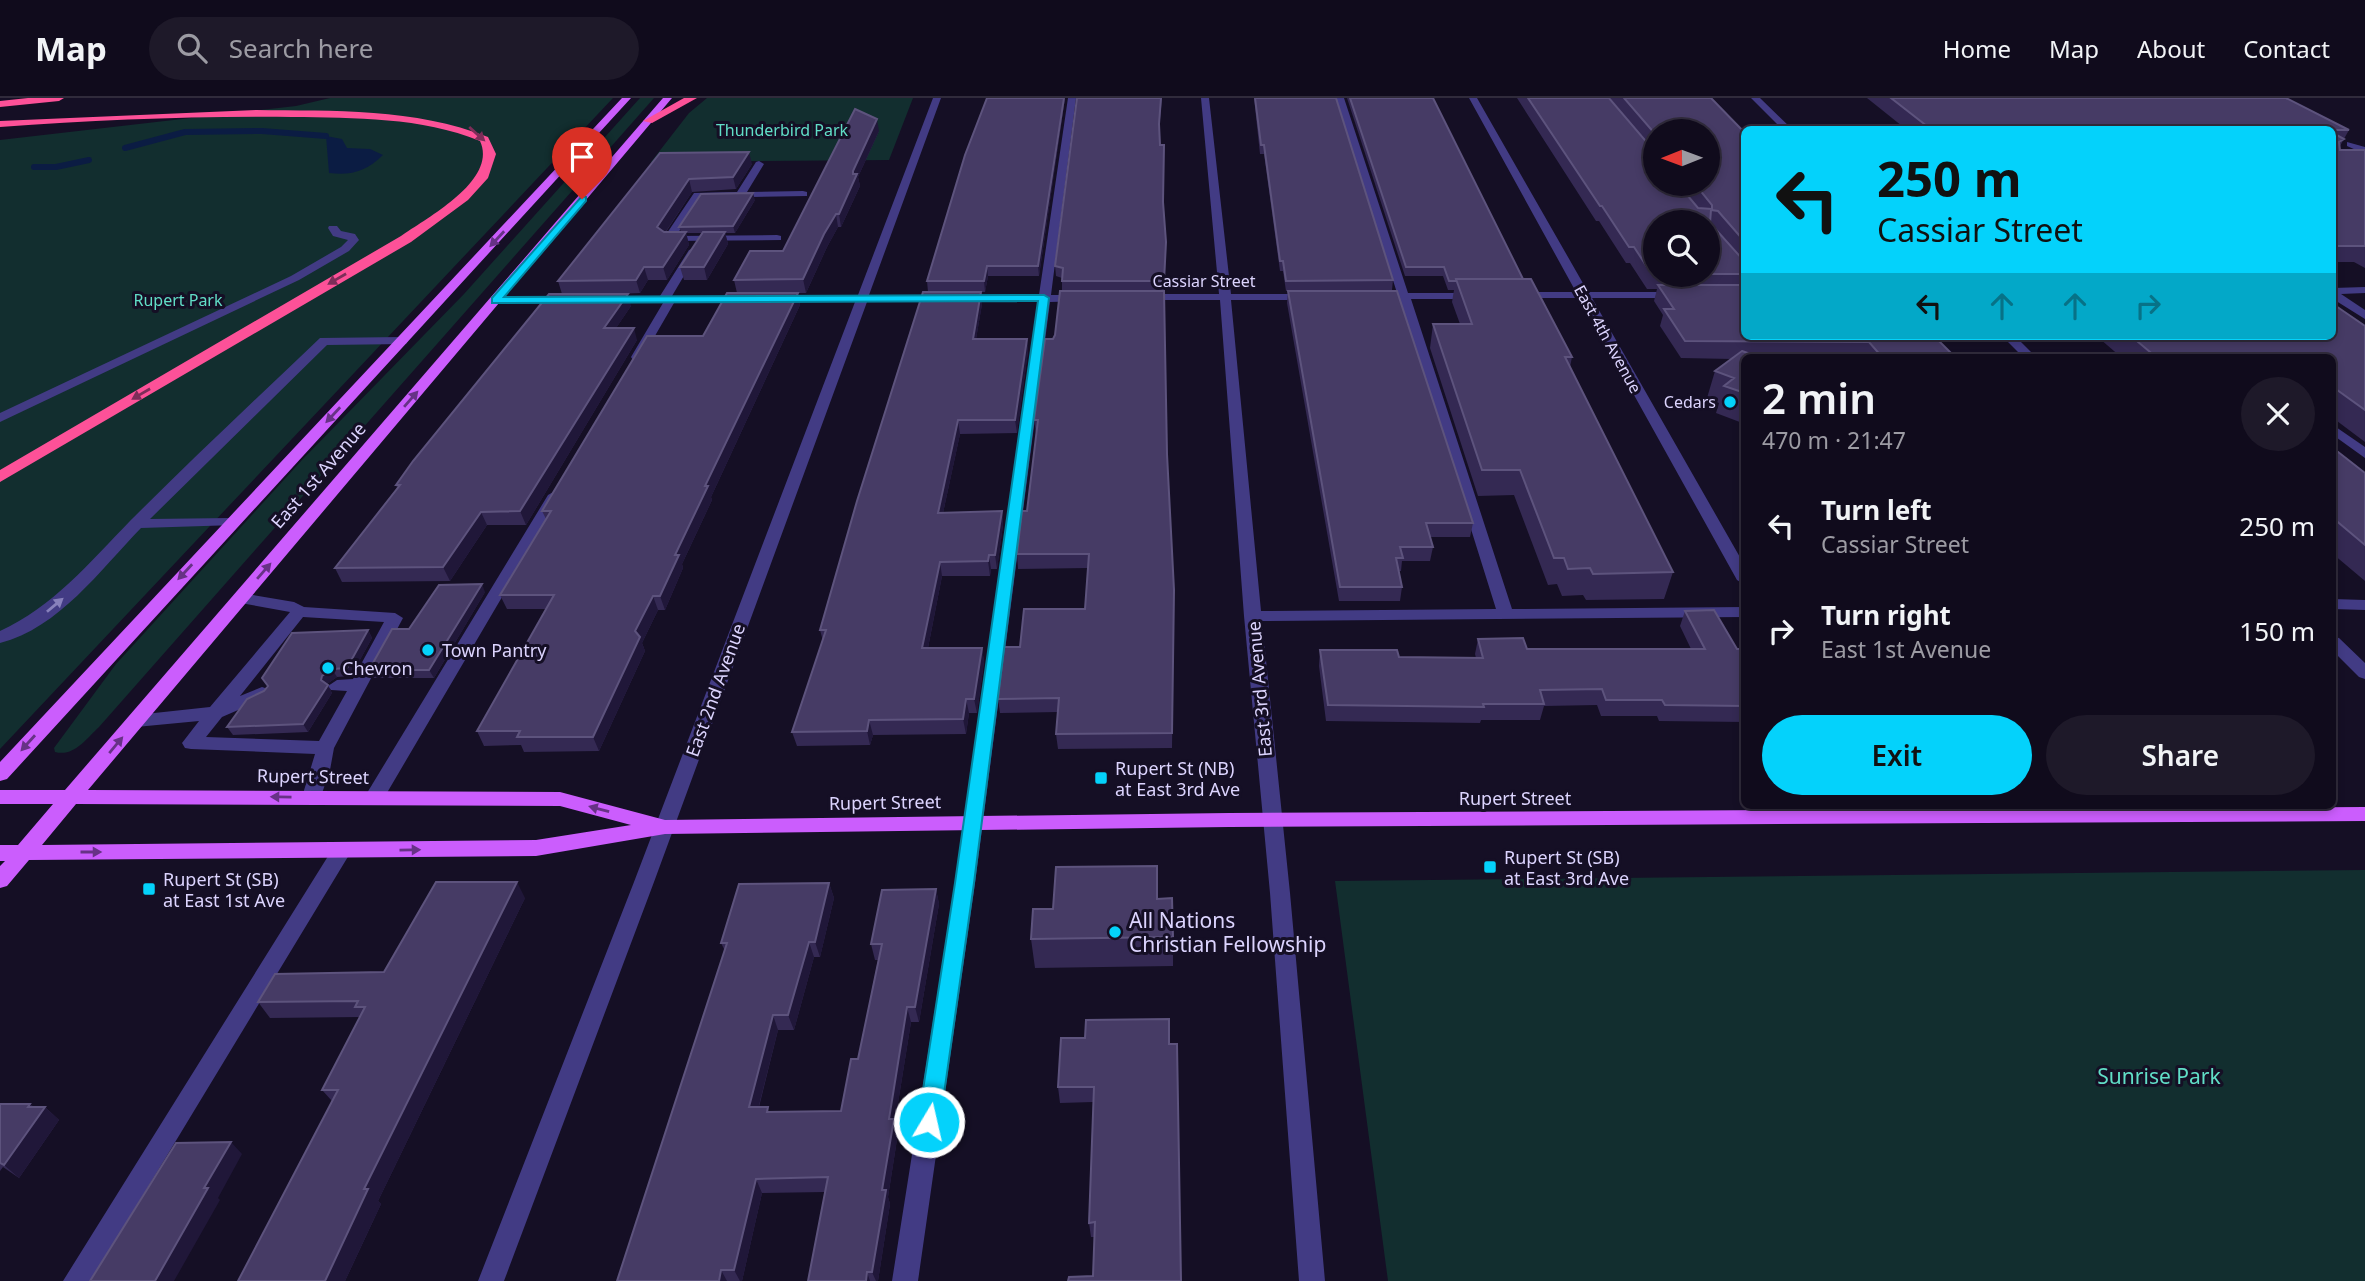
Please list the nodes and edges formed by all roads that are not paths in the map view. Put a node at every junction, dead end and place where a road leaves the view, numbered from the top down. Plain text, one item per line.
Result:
1 (59, 98) edge
2 (627, 98) edge
3 (668, 98) edge
4 (692, 98) edge
5 (937, 98) edge
6 (1072, 98) edge
7 (1205, 98) edge
8 (1340, 98) edge
9 (1473, 98) edge
10 (1755, 98) edge
11 (304, 100) dead end
12 (0, 104) edge
13 (390, 104) dead end
14 (125, 105) dead end
15 (648, 121) junction
16 (0, 122) edge
17 (1785, 126) edge
18 (2350, 144) edge
19 (2365, 151) edge
20 (759, 164) dead end
21 (740, 194) junction
22 (803, 194) dead end
23 (333, 228) dead end
24 (778, 238) dead end
25 (701, 239) junction
26 (2365, 290) edge
27 (2336, 292) edge
28 (2336, 294) edge
29 (1584, 295) junction
30 (1693, 295) edge
31 (1365, 296) edge
32 (1404, 296) junction
33 (1226, 297) junction
34 (1327, 297) edge
35 (1044, 298) junction
36 (1100, 298) edge
37 (1128, 298) edge
38 (667, 299) junction
39 (860, 299) junction
40 (495, 300) junction
41 (584, 300) edge
42 (597, 300) edge
43 (2365, 315) edge
44 (2012, 340) edge
45 (402, 341) junction
46 (2027, 354) edge
47 (629, 370) edge
48 (0, 418) edge
49 (2336, 431) edge
50 (2365, 454) edge
51 (0, 477) edge
52 (566, 477) edge
53 (231, 522) junction
54 (136, 524) junction
55 (1741, 573) edge
56 (241, 598) junction
57 (2336, 604) edge
58 (2365, 605) edge
59 (299, 612) junction
60 (1741, 612) edge
61 (1506, 614) junction
62 (1252, 616) junction
63 (0, 638) edge
64 (2336, 645) edge
65 (2365, 673) edge
66 (337, 685) dead end
67 (359, 685) junction
68 (262, 693) edge
69 (216, 713) junction
70 (136, 721) junction
71 (325, 748) junction
72 (0, 774) edge
73 (71, 796) junction
74 (0, 797) edge
75 (312, 797) junction
76 (374, 798) junction
77 (1872, 811) edge
78 (2365, 814) edge
79 (1271, 820) junction
80 (972, 822) junction
81 (665, 827) junction
82 (342, 850) junction
83 (0, 853) edge
84 (23, 853) junction
85 (0, 880) edge
86 (76, 1281) edge
87 (491, 1281) edge
88 (905, 1281) edge
89 (1312, 1281) edge

1 - 12 highway
2 -> 45 main road, East 1st Avenue
3 - 15 main road, East 1st Avenue
4 - 15 highway
5 - 39 street, East 2nd Avenue
6 - 35 street
7 - 33 street, East 3rd Avenue
8 - 32 street
9 - 29 street, East 4th Avenue
10 - 17 street
11 - 16 highway
13 -> 51 highway
14 - 16 highway
15 - 40 main road, East 1st Avenue
18 - 19 street
20 - 21 street
21 - 22 street
21 - 25 street
23 - 48 street
24 - 25 street
25 - 38 street
26 - 27 street
28 - 43 street
29 - 30 street
29 - 32 street
29 - 55 street, East 4th Avenue
31 - 32 street
32 - 61 street
33 - 34 street, Cassiar Street
33 - 37 street, Cassiar Street
33 - 62 street, East 3rd Avenue
35 - 36 street
35 - 39 street
35 - 80 street
38 - 39 street
38 - 42 street
38 - 47 street
39 - 81 street, East 2nd Avenue
40 - 41 street
56 -> 40 main road, East 1st Avenue
44 - 46 street
45 -> 53 main road, East 1st Avenue
45 - 54 street
49 - 50 street
52 - 76 street
53 - 54 street
53 -> 72 main road, East 1st Avenue
63 -> 54 street
56 - 59 street
56 - 70 main road, East 1st Avenue
57 - 58 street
59 - 67 street
59 - 69 street
60 - 61 street
61 - 62 street
62 - 79 street, East 3rd Avenue
64 - 65 street
66 - 67 street
67 - 71 street
68 - 69 street
69 - 70 street
69 - 71 street
73 -> 70 main road, East 1st Avenue
71 - 75 street
73 - 74 main road, Rupert Street
75 -> 73 main road, Rupert Street
73 - 84 main road, East 1st Avenue
75 - 76 main road, Rupert Street
81 -> 76 main road, Rupert Street
77 - 78 main road, Rupert Street
77 - 79 main road, Rupert Street
79 - 80 main road, Rupert Street
79 - 89 street, East 3rd Avenue
80 - 81 main road, Rupert Street
80 - 88 street
82 -> 81 main road, Rupert Street
81 - 87 street, East 2nd Avenue
84 -> 82 main road, Rupert Street
82 - 86 street
83 - 84 main road, Rupert Street
84 - 85 main road, East 1st Avenue

